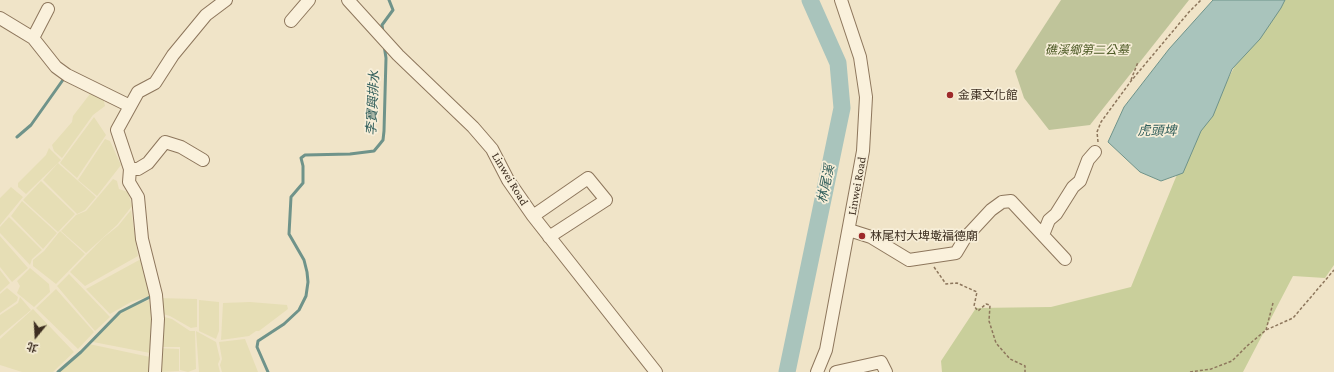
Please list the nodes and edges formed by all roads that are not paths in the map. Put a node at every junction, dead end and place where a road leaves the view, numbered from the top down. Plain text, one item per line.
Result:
1 (226, 0) edge
2 (309, 0) edge
3 (348, 0) edge
4 (841, 0) edge
5 (48, 9) dead end
6 (0, 18) edge
7 (291, 21) dead end
8 (33, 38) junction
9 (130, 106) junction
10 (1095, 152) road end
11 (202, 160) dead end
12 (130, 169) junction
13 (533, 216) junction
14 (849, 230) junction
15 (1043, 235) junction
16 (549, 237) junction
17 (1065, 259) dead end
18 (156, 372) edge
19 (656, 372) edge
20 (817, 372) edge
21 (836, 372) edge
22 (886, 372) edge

1 - 9 street
2 - 7 street
3 - 13 street, Linwei Road
4 - 14 street, Linwei Road
5 - 8 street
6 - 8 street
8 - 9 street
9 - 12 street
10 - 15 street
11 - 12 street
12 - 18 street
13 - 16 street, Linwei Road
13 - 16 street
14 - 15 street
14 - 20 street, Linwei Road
15 - 17 street
16 - 19 street, Linwei Road
21 - 22 street

